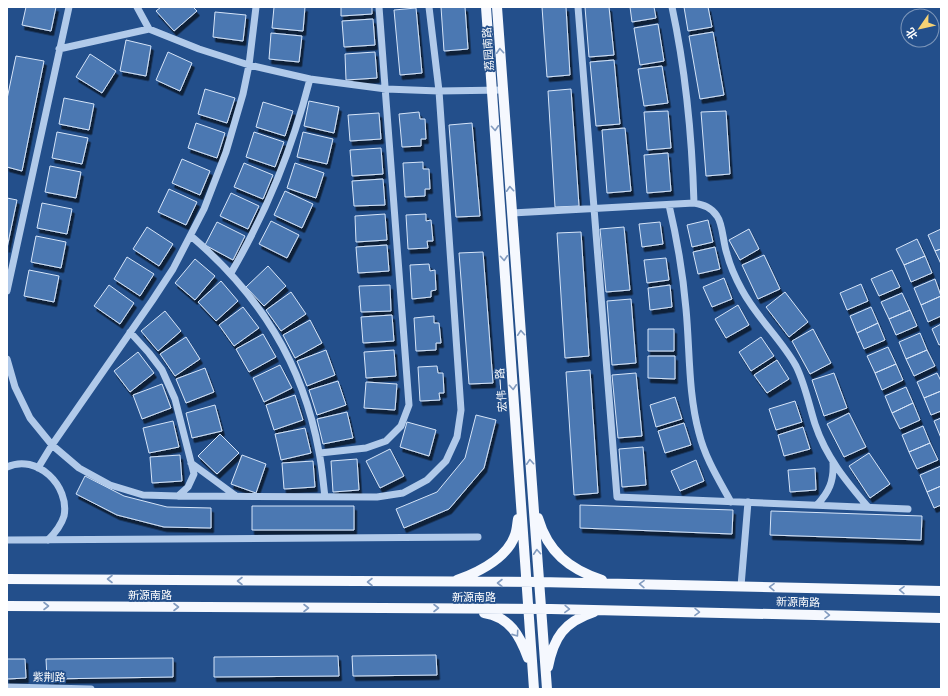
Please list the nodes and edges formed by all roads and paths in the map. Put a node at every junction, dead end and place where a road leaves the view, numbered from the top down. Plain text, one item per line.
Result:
1 (69, 7) edge
2 (137, 7) edge
3 (256, 7) edge
4 (379, 7) edge
5 (429, 7) edge
6 (486, 7) edge
7 (496, 7) edge
8 (578, 7) edge
9 (672, 7) edge
10 (149, 29) junction
11 (59, 49) junction
12 (249, 65) junction
13 (310, 79) junction
14 (386, 89) junction
15 (492, 89) junction
16 (503, 90) junction
17 (439, 91) junction
18 (694, 203) junction
19 (669, 204) junction
20 (594, 209) junction
21 (512, 213) junction
22 (191, 236) junction
23 (231, 273) junction
24 (7, 292) edge
25 (130, 332) junction
26 (7, 359) edge
27 (52, 445) junction
28 (320, 453) junction
29 (833, 462) junction
30 (191, 463) junction
31 (7, 467) edge
32 (38, 468) junction
33 (178, 496) junction
34 (236, 497) junction
35 (325, 497) junction
36 (533, 501) junction
37 (731, 502) junction
38 (748, 502) junction
39 (521, 505) junction
40 (817, 505) junction
41 (868, 507) junction
42 (908, 509) dead end
43 (478, 537) dead end
44 (7, 540) edge
45 (48, 540) junction
46 (7, 579) edge
47 (450, 582) junction
48 (526, 582) junction
49 (539, 582) junction
50 (612, 583) junction
51 (742, 586) junction
52 (941, 591) edge
53 (7, 606) edge
54 (458, 608) junction
55 (528, 609) junction
56 (540, 609) junction
57 (601, 610) junction
58 (941, 618) edge
59 (533, 672) junction
60 (546, 678) junction
61 (7, 688) edge
62 (91, 689) edge
63 (534, 689) edge
64 (546, 689) edge

1 - 11 street
2 - 10 street
3 - 12 street
4 - 14 street
5 - 17 street
6 - 15 main road, 荔园南路
16 -> 7 main road, 荔园南路
8 - 20 street
9 - 18 street
10 - 11 street
10 - 12 street
11 - 24 street
12 - 13 street
12 - 22 street
13 - 14 street
13 - 23 street
14 - 17 street
14 - 28 street
15 - 16 street
15 - 17 street
15 -> 39 main road, 宏伟一路
21 -> 16 main road
17 - 35 street
18 - 19 street
18 - 29 street
19 - 20 street
19 - 37 street
20 - 21 street
20 - 37 street
36 -> 21 main road
22 - 23 street
22 - 25 street
23 - 28 street
25 - 27 street
25 - 30 street
26 - 27 street
27 - 32 street
27 - 33 street
28 - 35 street
29 - 40 street
29 - 41 street
30 - 33 street
30 - 34 street
31 - 32 street
32 - 45 street
33 - 34 street
34 - 35 street
49 -> 36 main road
36 - 50 main road
37 - 38 street
38 - 40 street
38 - 51 street
39 - 47 main road
39 - 48 main road, 宏伟一路
40 - 41 street
41 - 42 street
43 - 45 street
44 - 45 street
47 -> 46 main road, 新源南路
48 -> 47 main road, 新源南路
48 - 49 main road, 新源南路
48 - 55 main road, 宏伟一路
49 - 50 main road, 新源南路
49 - 56 main road
51 -> 50 main road, 新源南路
52 -> 51 main road, 新源南路
53 -> 54 main road, 新源南路
54 - 55 main road, 新源南路
54 -> 59 main road
55 - 56 main road, 新源南路
55 - 59 main road, 宏伟一路
56 -> 57 main road, 新源南路
56 - 60 main road
57 -> 58 main road, 新源南路
57 - 60 main road
59 - 63 main road, 宏伟一路
60 - 64 main road
61 - 62 street, 紫荆路

